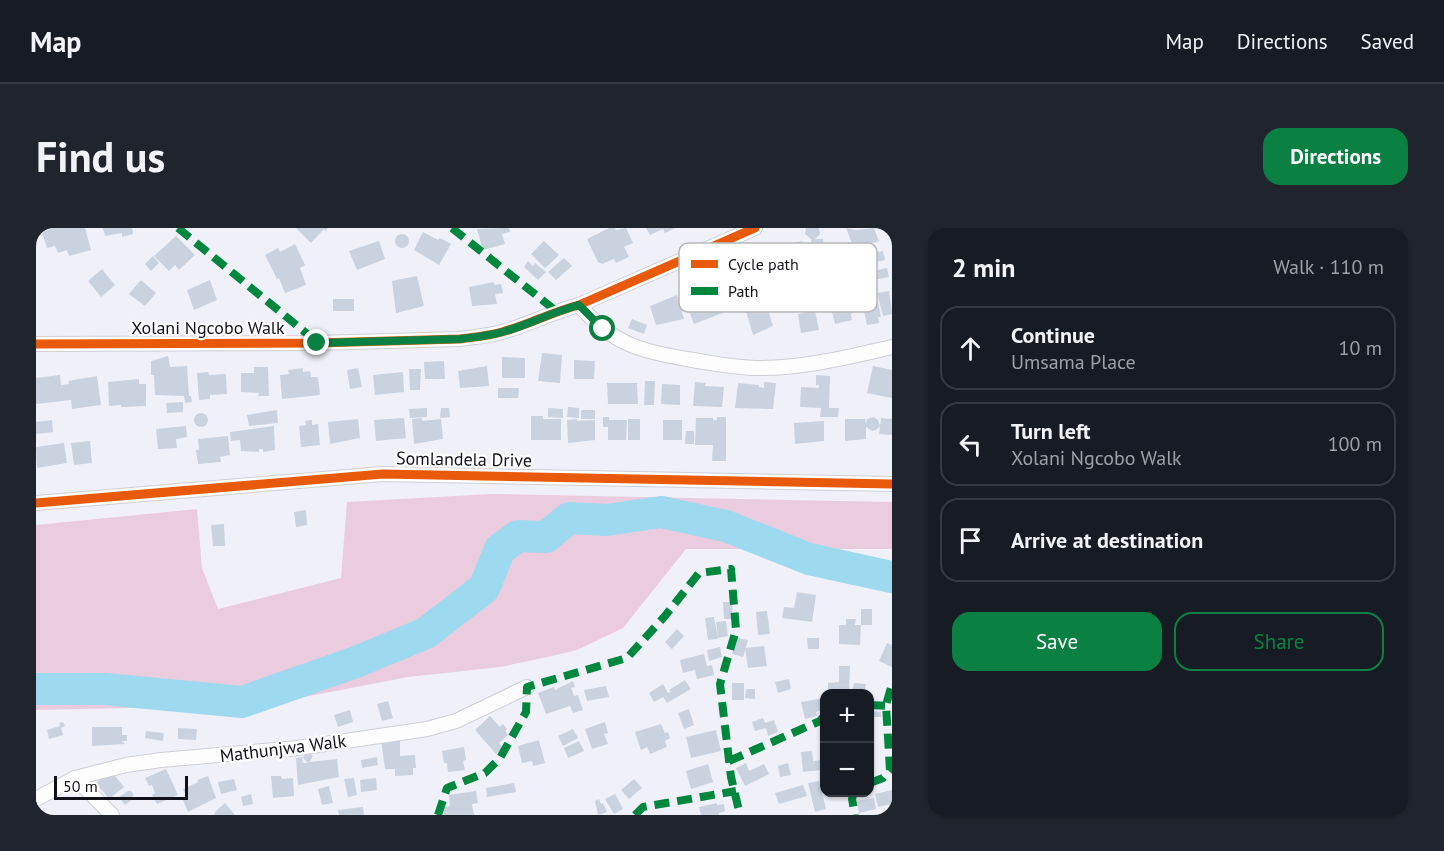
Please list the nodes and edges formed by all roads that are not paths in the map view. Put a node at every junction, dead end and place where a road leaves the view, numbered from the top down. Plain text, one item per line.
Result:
1 (755, 228) edge
2 (721, 243) edge
3 (679, 261) edge
4 (579, 305) junction
5 (36, 344) edge
6 (892, 347) edge
7 (892, 484) edge
8 (36, 503) edge
9 (527, 687) dead end
10 (75, 778) junction
11 (36, 799) edge
12 (112, 815) edge

1 - 2 street, Xolani Ngcobo Walk
3 - 4 street, Xolani Ngcobo Walk
4 - 5 street, Xolani Ngcobo Walk
4 - 6 street
7 - 8 street, Somlandela Drive
9 - 10 street, Mathunjwa Walk
10 - 11 street, Mathunjwa Walk
10 - 12 street

